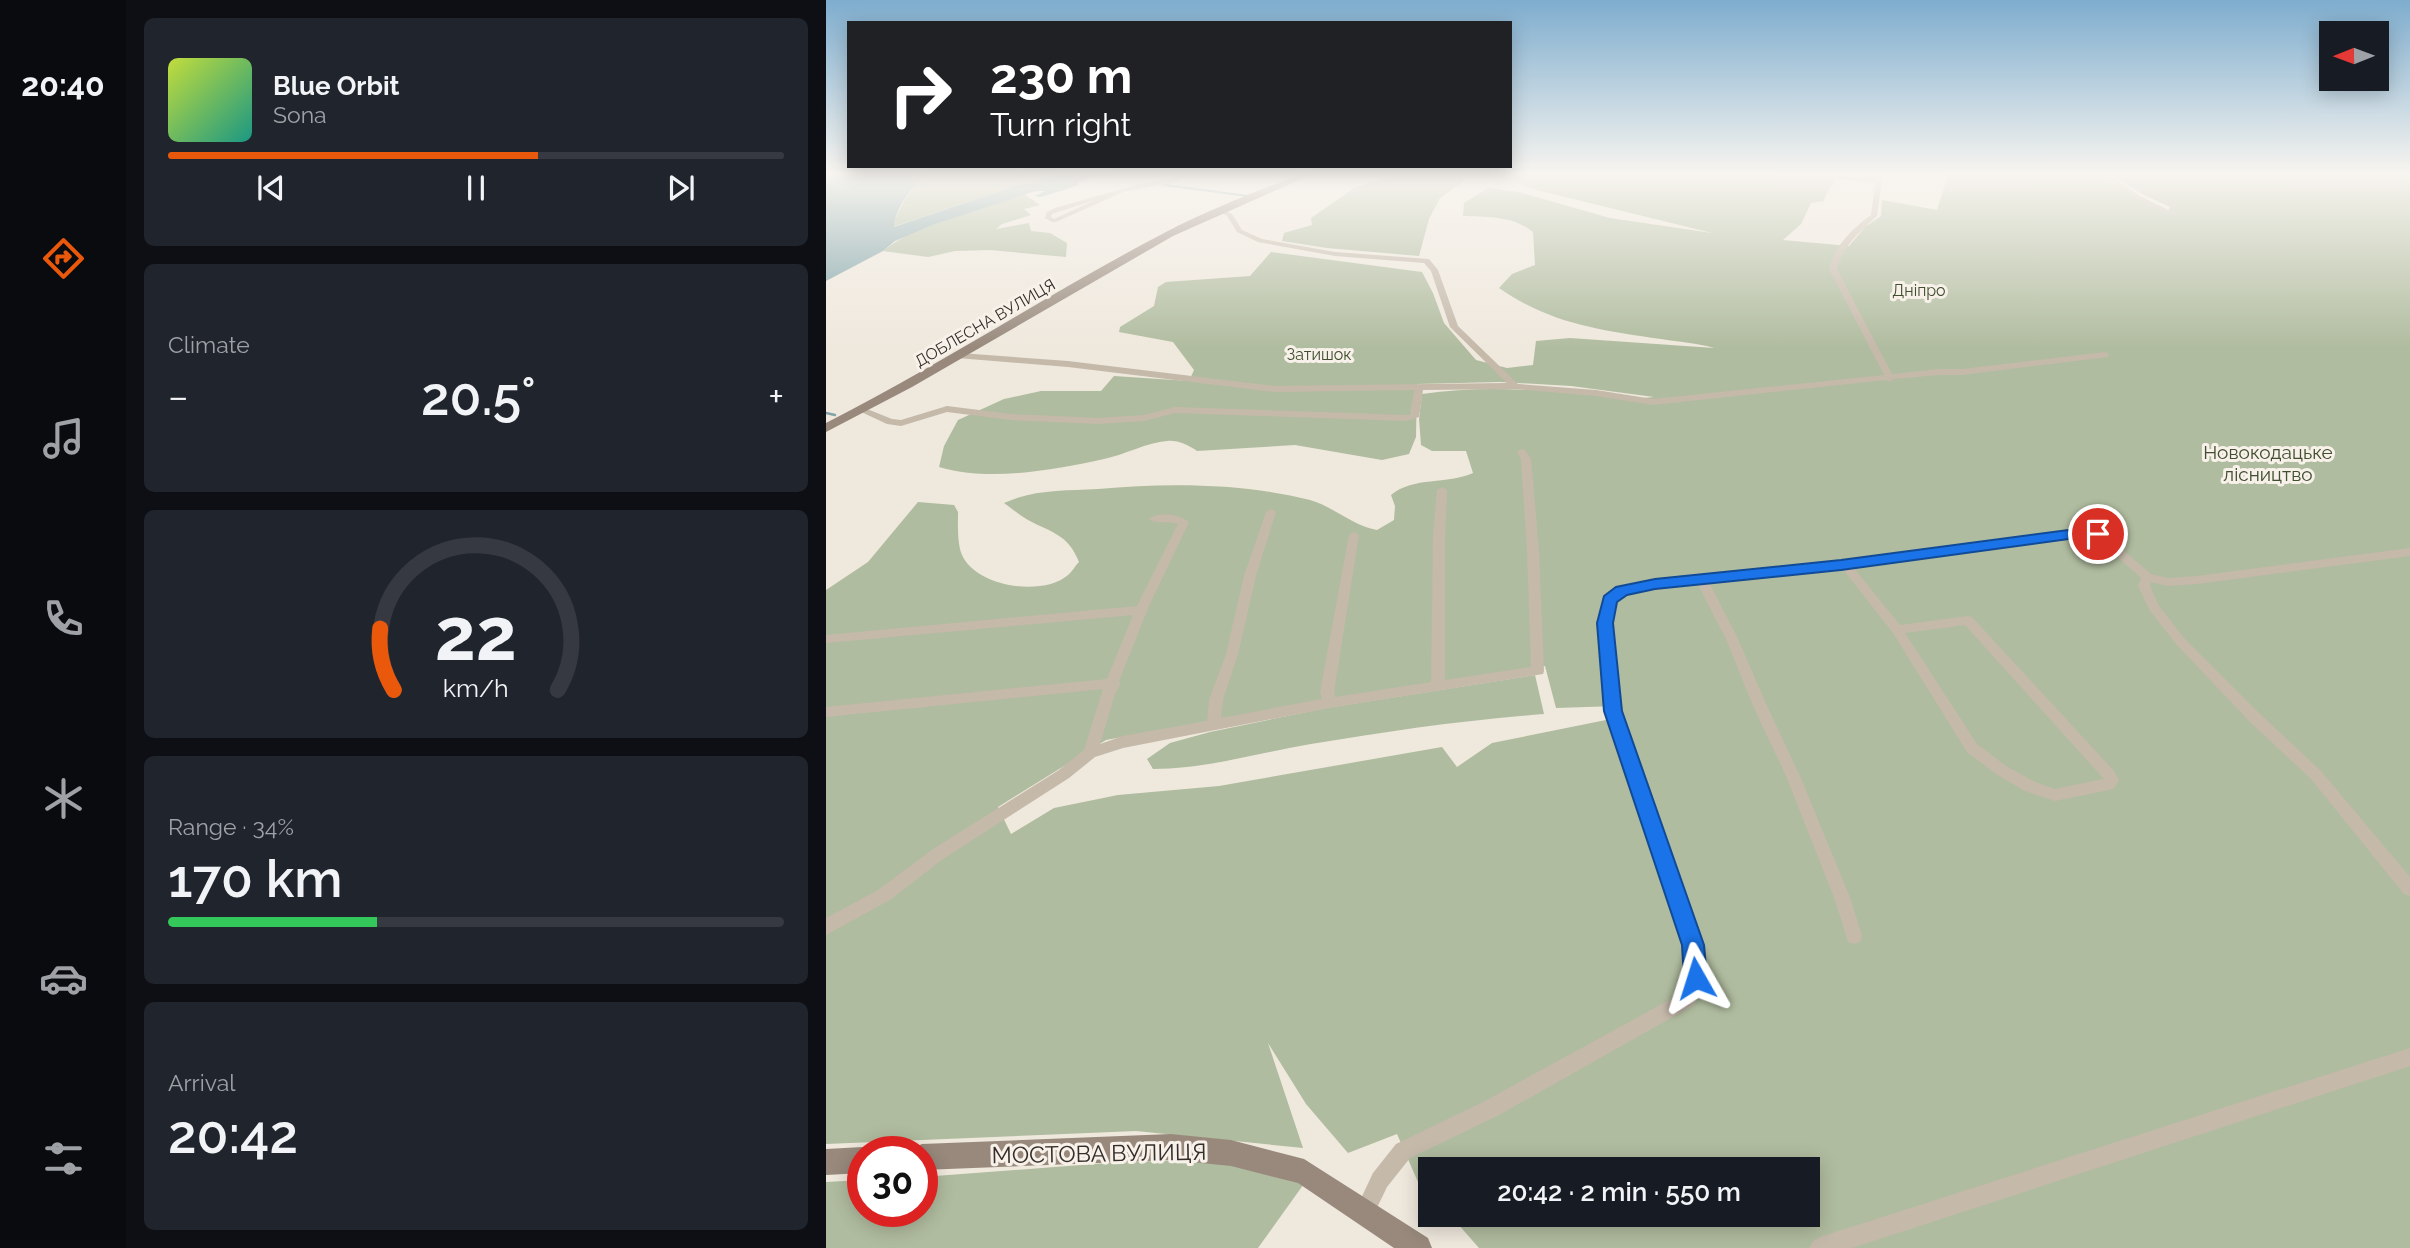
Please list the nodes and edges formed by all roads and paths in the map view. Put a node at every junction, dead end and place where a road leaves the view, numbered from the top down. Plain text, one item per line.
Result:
1 (1178, 231) edge
2 (1240, 231) edge
3 (1854, 231) edge
4 (2105, 355) dead end
5 (960, 356) junction
6 (1890, 379) junction
7 (1515, 386) junction
8 (1419, 387) junction
9 (862, 410) junction
10 (826, 428) edge
11 (1522, 452) dead end
12 (1442, 490) dead end
13 (1271, 512) dead end
14 (1154, 519) dead end
15 (1354, 535) dead end
16 (2410, 552) edge
17 (1845, 564) junction
18 (2147, 577) junction
19 (1701, 579) junction
20 (1143, 610) junction
21 (1897, 630) junction
22 (826, 639) edge
23 (1114, 683) junction
24 (1438, 686) junction
25 (1329, 703) junction
26 (826, 712) edge
27 (1213, 724) junction
28 (1090, 753) junction
29 (2410, 889) edge
30 (826, 927) edge
31 (1854, 936) dead end
32 (2410, 1057) edge
33 (938, 1156) edge
34 (847, 1161) edge
35 (826, 1162) edge
36 (1365, 1211) junction
37 (1418, 1248) edge
38 (1820, 1248) edge

1 - 5 street, ДОБЛЕСНА ВУЛИЦЯ
2 - 7 street
3 - 6 street
4 - 6 street
5 - 8 street
5 - 9 street, ДОБЛЕСНА ВУЛИЦЯ
6 - 7 street
7 - 8 street
8 - 9 street
9 - 10 street, ДОБЛЕСНА ВУЛИЦЯ
11 - 24 street
12 - 24 street
13 - 27 street
14 - 20 street
15 - 25 street
16 - 18 street
17 - 18 street
17 - 19 street
17 - 21 street
18 - 29 street
19 - 31 street
19 - 36 street
20 - 22 street
20 - 23 street
21 - 21 street
23 - 26 street
23 - 28 street
24 - 25 street
25 - 27 street
27 - 28 street
28 - 30 street
32 - 38 street
33 - 36 street, МОСТОВА ВУЛИЦЯ
34 - 35 street
36 - 37 street, МОСТОВА ВУЛИЦЯ

